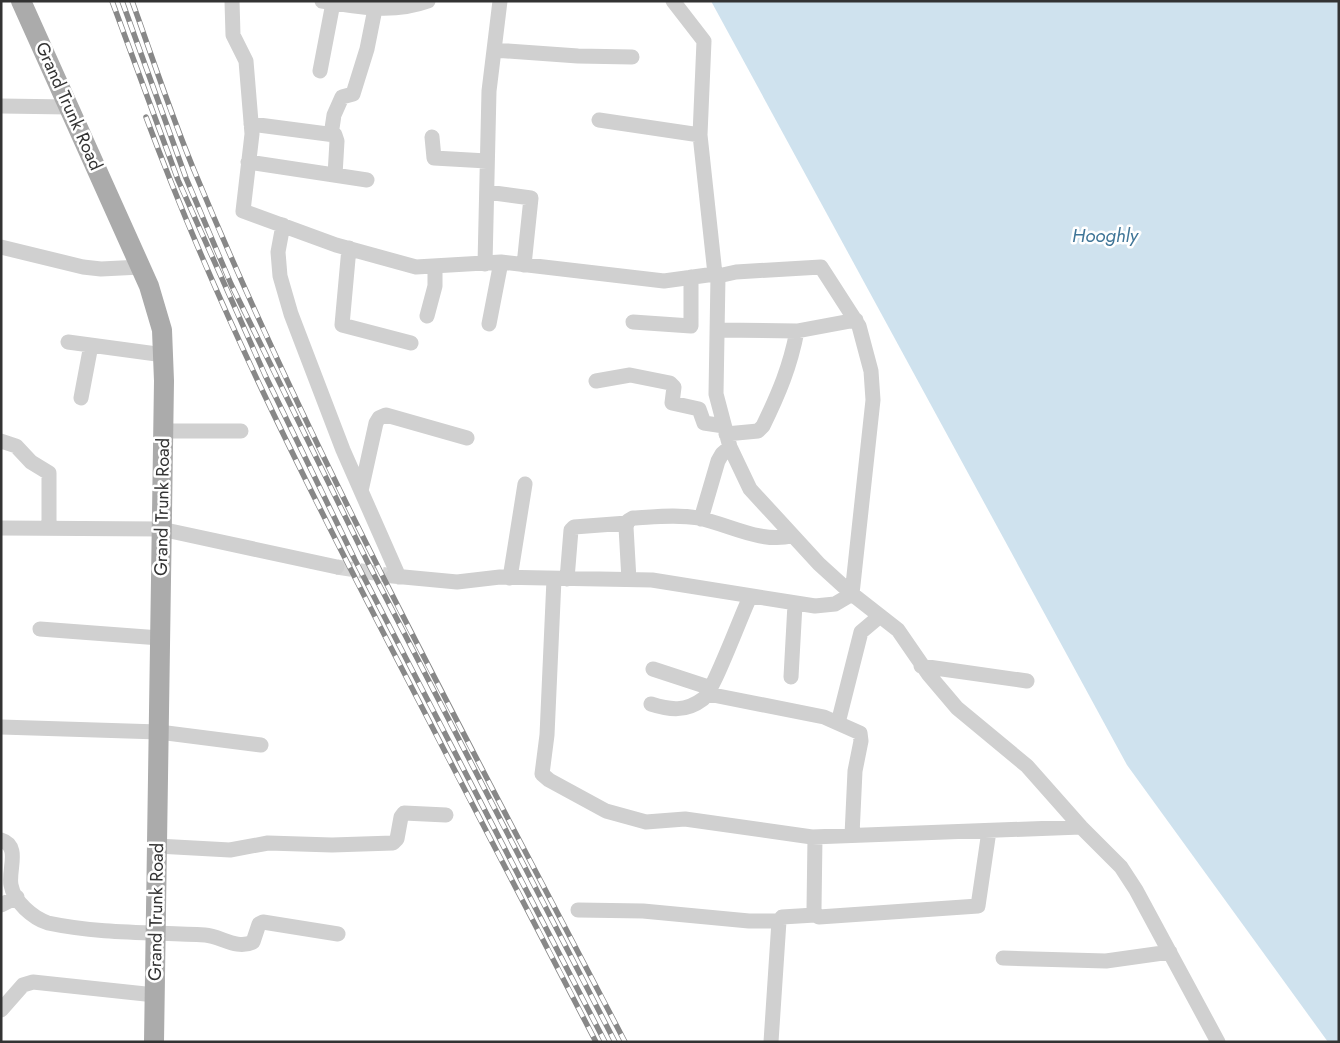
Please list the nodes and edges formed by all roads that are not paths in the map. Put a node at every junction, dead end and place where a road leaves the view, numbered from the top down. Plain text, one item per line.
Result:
1 (21, 1) edge
2 (232, 1) edge
3 (428, 1) edge
4 (500, 1) edge
5 (672, 1) edge
6 (327, 2) edge
7 (374, 9) junction
8 (494, 50) junction
9 (632, 57) dead end
10 (320, 71) dead end
11 (1, 106) edge
12 (70, 107) junction
13 (599, 120) dead end
14 (251, 124) junction
15 (331, 135) junction
16 (700, 135) junction
17 (432, 137) dead end
18 (248, 162) junction
19 (487, 162) junction
20 (335, 175) junction
21 (367, 180) dead end
22 (487, 192) junction
23 (283, 225) junction
24 (1, 247) edge
25 (349, 248) junction
26 (501, 262) junction
27 (485, 264) junction
28 (524, 265) junction
29 (435, 266) junction
30 (141, 267) junction
31 (717, 275) junction
32 (691, 277) junction
33 (427, 316) dead end
34 (856, 320) junction
35 (633, 322) dead end
36 (489, 324) dead end
37 (718, 330) junction
38 (797, 331) junction
39 (68, 342) dead end
40 (411, 343) dead end
41 (91, 345) junction
42 (164, 355) junction
43 (596, 381) dead end
44 (81, 398) dead end
45 (163, 431) junction
46 (241, 431) dead end
47 (727, 436) junction
48 (467, 438) dead end
49 (1, 441) edge
50 (525, 484) dead end
51 (361, 491) junction
52 (701, 519) junction
53 (627, 523) junction
54 (1, 528) edge
55 (49, 528) junction
56 (161, 530) junction
57 (792, 536) junction
58 (337, 567) tunnel mouth
59 (510, 578) junction
60 (561, 579) junction
61 (629, 580) junction
62 (852, 594) junction
63 (750, 597) junction
64 (795, 604) junction
65 (880, 616) junction
66 (40, 629) dead end
67 (160, 638) junction
68 (922, 666) junction
69 (653, 669) dead end
70 (792, 677) dead end
71 (1027, 681) dead end
72 (709, 691) junction
73 (651, 704) dead end
74 (838, 723) junction
75 (1, 727) edge
76 (159, 732) junction
77 (261, 745) dead end
78 (446, 815) dead end
79 (1081, 827) junction
80 (989, 831) junction
81 (852, 835) junction
82 (816, 837) junction
83 (1, 840) edge
84 (157, 846) junction
85 (17, 897) junction
86 (1, 905) edge
87 (578, 910) dead end
88 (816, 915) junction
89 (778, 921) junction
90 (156, 934) junction
91 (338, 934) dead end
92 (1170, 952) junction
93 (1002, 958) dead end
94 (155, 995) junction
95 (3, 1005) edge
96 (154, 1042) edge
97 (771, 1042) edge
98 (1218, 1042) edge

1 - 12 main road, Grand Trunk Road
2 - 14 street
3 - 7 street
4 - 8 street
5 - 16 street
6 - 7 street
6 - 10 street
7 - 15 street
8 - 9 street
8 - 19 street
11 - 12 street
12 - 30 main road, Grand Trunk Road
13 - 16 street
14 - 15 street
14 - 18 street
15 - 20 street
16 - 31 street
17 - 19 street
18 - 20 street
18 - 23 street
19 - 22 street
20 - 21 street
22 - 27 street
22 - 28 street
23 - 25 street
23 - 51 street
24 - 30 street
25 - 29 street
25 - 40 street
26 - 27 street
26 - 28 street
26 - 36 street
27 - 29 street
28 - 32 street
29 - 33 street
30 - 42 main road, Grand Trunk Road
31 - 32 street
31 - 34 street
31 - 37 street
32 - 35 street
34 - 38 street
34 - 62 street
37 - 38 street
37 - 47 street
38 - 47 street
39 - 41 street
41 - 42 street
41 - 44 street
42 - 45 main road, Grand Trunk Road
43 - 47 street
45 - 46 street
45 - 56 main road, Grand Trunk Road
47 - 52 street
47 - 57 street
48 - 51 street
49 - 55 street
50 - 59 street
51 - 59 street
52 - 53 street
52 - 57 street
53 - 60 street
53 - 61 street
54 - 55 street
55 - 56 street
56 - 58 street
56 - 67 main road, Grand Trunk Road
57 - 62 street
59 - 60 street
60 - 61 street
60 - 82 street
61 - 63 street
62 - 64 street
62 - 65 street
63 - 64 street
63 - 72 street
64 - 70 street
65 - 68 street
65 - 74 street
66 - 67 street
67 - 76 main road, Grand Trunk Road
68 - 71 street
68 - 79 street
69 - 72 street
72 - 73 street
72 - 74 street
74 - 81 street
75 - 76 street
76 - 77 street
76 - 84 main road, Grand Trunk Road
78 - 84 street
79 - 80 street
79 - 92 street
80 - 81 street
80 - 88 street
81 - 82 street
82 - 88 street
83 - 85 street
84 - 90 main road, Grand Trunk Road
85 - 86 street
85 - 90 street
87 - 89 street
88 - 89 street
89 - 97 street
90 - 91 street
90 - 94 main road, Grand Trunk Road
92 - 93 street
92 - 98 street
94 - 95 street
94 - 96 main road, Grand Trunk Road

